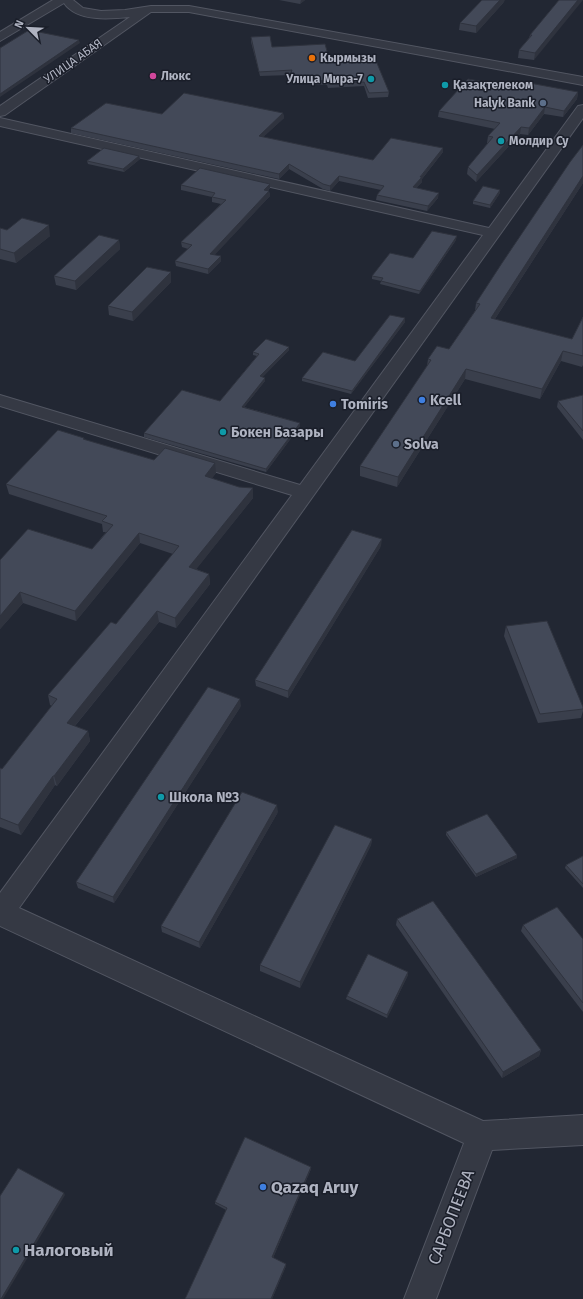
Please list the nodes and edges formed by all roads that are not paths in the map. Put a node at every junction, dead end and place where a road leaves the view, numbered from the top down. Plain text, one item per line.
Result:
1 (61, 0) edge
2 (67, 0) edge
3 (164, 0) edge
4 (169, 0) edge
5 (149, 9) junction
6 (189, 9) junction
7 (0, 38) edge
8 (583, 81) edge
9 (583, 109) edge
10 (0, 112) edge
11 (0, 122) edge
12 (493, 233) junction
13 (0, 400) edge
14 (306, 493) junction
15 (0, 913) edge
16 (583, 1130) edge
17 (482, 1136) junction
18 (420, 1299) edge

1 - 7 street
2 - 5 street
3 - 5 street, УЛИЦА АБАЯ
4 - 6 street
5 - 6 street
5 - 10 street, УЛИЦА АБАЯ
6 - 8 street
9 - 12 street
11 - 12 street
12 - 14 street
13 - 14 street
14 - 15 street
15 - 17 street
16 - 17 street
17 - 18 street, САРБОПЕЕВА

